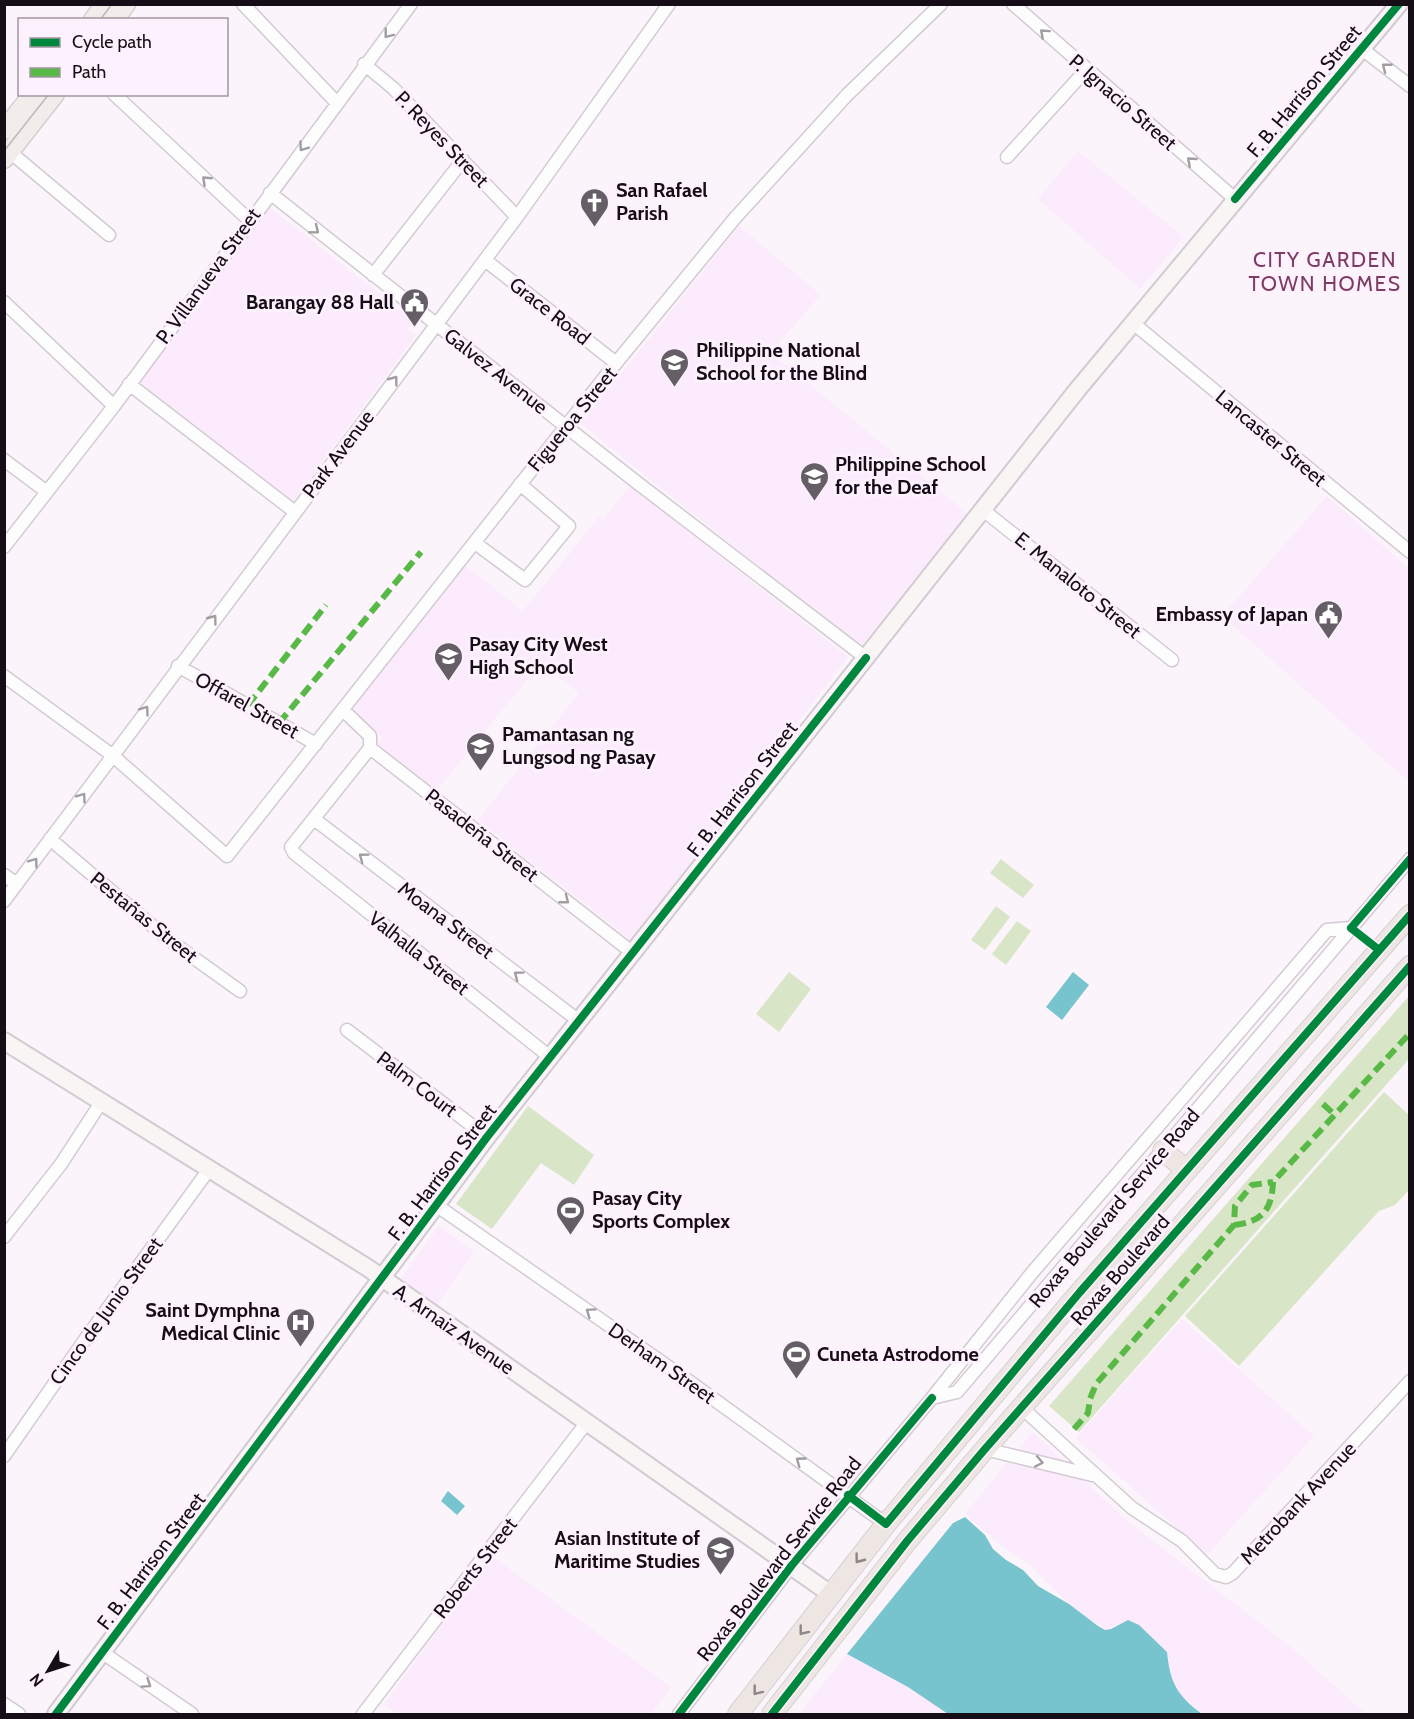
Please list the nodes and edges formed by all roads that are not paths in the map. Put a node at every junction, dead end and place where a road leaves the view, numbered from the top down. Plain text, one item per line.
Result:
1 (105, 4) edge
2 (126, 4) edge
3 (243, 4) edge
4 (411, 4) edge
5 (669, 4) edge
6 (941, 4) edge
7 (1012, 4) edge
8 (1399, 4) edge
9 (94, 18) edge
10 (116, 18) edge
11 (1362, 49) junction
12 (364, 64) junction
13 (1086, 70) junction
14 (1410, 86) edge
15 (51, 96) edge
16 (116, 96) edge
17 (336, 102) junction
18 (32, 106) edge
19 (4, 130) edge
20 (7, 155) edge
21 (1006, 157) dead end
22 (463, 160) junction
23 (270, 193) junction
24 (1235, 199) junction
25 (517, 217) junction
26 (249, 220) junction
27 (108, 235) dead end
28 (485, 260) junction
29 (373, 275) junction
30 (4, 302) edge
31 (1133, 323) junction
32 (435, 324) junction
33 (616, 363) junction
34 (129, 384) junction
35 (114, 406) junction
36 (566, 426) junction
37 (4, 460) edge
38 (520, 484) junction
39 (47, 492) junction
40 (983, 510) junction
41 (295, 512) junction
42 (475, 543) junction
43 (4, 547) edge
44 (1410, 552) edge
45 (866, 658) junction
46 (1172, 660) dead end
47 (178, 666) junction
48 (4, 676) edge
49 (343, 710) junction
50 (316, 744) junction
51 (370, 748) junction
52 (112, 755) junction
53 (314, 819) junction
54 (50, 839) junction
55 (1410, 859) edge
56 (4, 875) edge
57 (17, 884) junction
58 (4, 901) edge
59 (1410, 915) edge
60 (1351, 928) junction
61 (633, 953) junction
62 (1410, 966) edge
63 (240, 991) dead end
64 (579, 1022) junction
65 (346, 1030) dead end
66 (4, 1041) edge
67 (550, 1057) junction
68 (102, 1101) junction
69 (487, 1137) junction
70 (1163, 1151) junction
71 (210, 1168) junction
72 (1187, 1170) junction
73 (436, 1205) junction
74 (4, 1238) edge
75 (383, 1279) junction
76 (1410, 1381) edge
77 (932, 1398) junction
78 (1021, 1407) junction
79 (587, 1422) junction
80 (985, 1449) junction
81 (4, 1456) edge
82 (1093, 1475) junction
83 (848, 1496) junction
84 (886, 1524) junction
85 (792, 1565) junction
86 (832, 1595) junction
87 (102, 1653) junction
88 (4, 1704) edge
89 (19, 1714) edge
90 (56, 1714) edge
91 (192, 1714) edge
92 (363, 1714) edge
93 (679, 1714) edge
94 (738, 1714) edge
95 (772, 1714) edge

1 - 9 main road
2 - 10 main road
3 - 17 street
4 -> 12 street, P. Villanueva Street
5 - 25 street, Park Avenue
6 - 33 street, Figueroa Street
13 -> 7 street, P. Ignacio Street
8 - 11 main road, F. B. Harrison Street
14 -> 11 street
11 - 24 main road, F. B. Harrison Street
12 - 17 street, P. Villanueva Street
12 - 22 street, P. Reyes Street
13 - 21 street
24 -> 13 street, P. Ignacio Street
15 - 18 main road
26 -> 16 street
17 -> 23 street, P. Villanueva Street
18 - 19 main road
18 - 20 main road
20 - 27 street
22 - 25 street, P. Reyes Street
22 - 29 street
23 - 26 street, P. Villanueva Street
23 -> 29 street, Galvez Avenue
24 - 31 main road, F. B. Harrison Street
25 - 28 street, Park Avenue
26 - 34 street, P. Villanueva Street
28 - 32 street, Park Avenue
28 - 33 street, Grace Road
29 - 32 street, Galvez Avenue
30 - 35 street
31 - 40 main road, F. B. Harrison Street
31 - 44 street, Lancaster Street
32 - 36 street, Galvez Avenue
41 -> 32 street, Park Avenue
33 - 36 street, Figueroa Street
34 - 35 street, P. Villanueva Street
34 - 41 street
35 - 39 street, P. Villanueva Street
36 - 38 street, Figueroa Street
36 - 45 street, Galvez Avenue
37 - 39 street
38 - 42 street, Figueroa Street
38 - 42 street
39 - 43 street, P. Villanueva Street
40 - 45 main road, F. B. Harrison Street
40 - 46 street, E. Manaloto Street
47 -> 41 street, Park Avenue
42 - 49 street, Figueroa Street
45 - 61 main road, F. B. Harrison Street
47 - 50 street, Offarel Street
52 -> 47 street, Park Avenue
48 - 52 street
49 - 50 street, Figueroa Street
49 - 51 street, Pasadeña Street
50 - 52 street, Figueroa Street
51 - 53 street
51 -> 61 street, Pasadeña Street
54 -> 52 street, Park Avenue
64 -> 53 street, Moana Street
53 - 67 street, Valhalla Street
57 -> 54 street, Park Avenue
54 - 63 street, Pestañas Street
55 - 60 street, Roxas Boulevard Service Road
56 - 57 street
57 - 58 street, Park Avenue
59 - 72 highway, Roxas Boulevard
60 - 70 street, Roxas Boulevard Service Road
60 - 77 street
61 - 64 main road, F. B. Harrison Street
62 - 78 highway, Roxas Boulevard
64 - 67 main road, F. B. Harrison Street
65 - 69 street, Palm Court
66 - 68 main road, A. Arnaiz Avenue
67 - 69 main road, F. B. Harrison Street
68 - 71 main road, A. Arnaiz Avenue
68 - 74 street
69 - 73 main road, F. B. Harrison Street
70 - 72 highway
70 - 77 street, Roxas Boulevard Service Road
71 - 75 main road, A. Arnaiz Avenue
71 - 81 street, Cinco de Junio Street
72 - 84 highway, Roxas Boulevard
73 - 75 main road, F. B. Harrison Street
83 -> 73 street, Derham Street
75 - 79 main road, A. Arnaiz Avenue
75 - 87 main road, F. B. Harrison Street
76 - 82 street, Metrobank Avenue
77 - 83 street, Roxas Boulevard Service Road
78 - 80 highway, Roxas Boulevard
78 - 82 street, Metrobank Avenue
79 - 85 main road, A. Arnaiz Avenue
79 - 92 street, Roberts Street
80 -> 82 street, Metrobank Avenue
80 - 95 highway, Roxas Boulevard
83 - 84 street, Derham Street
83 - 85 street, Roxas Boulevard Service Road
84 -> 86 highway, Roxas Boulevard
85 - 86 main road, A. Arnaiz Avenue
85 - 93 street, Roxas Boulevard Service Road
86 -> 94 highway, Roxas Boulevard
87 - 90 main road, F. B. Harrison Street
87 -> 91 street
88 - 89 street

